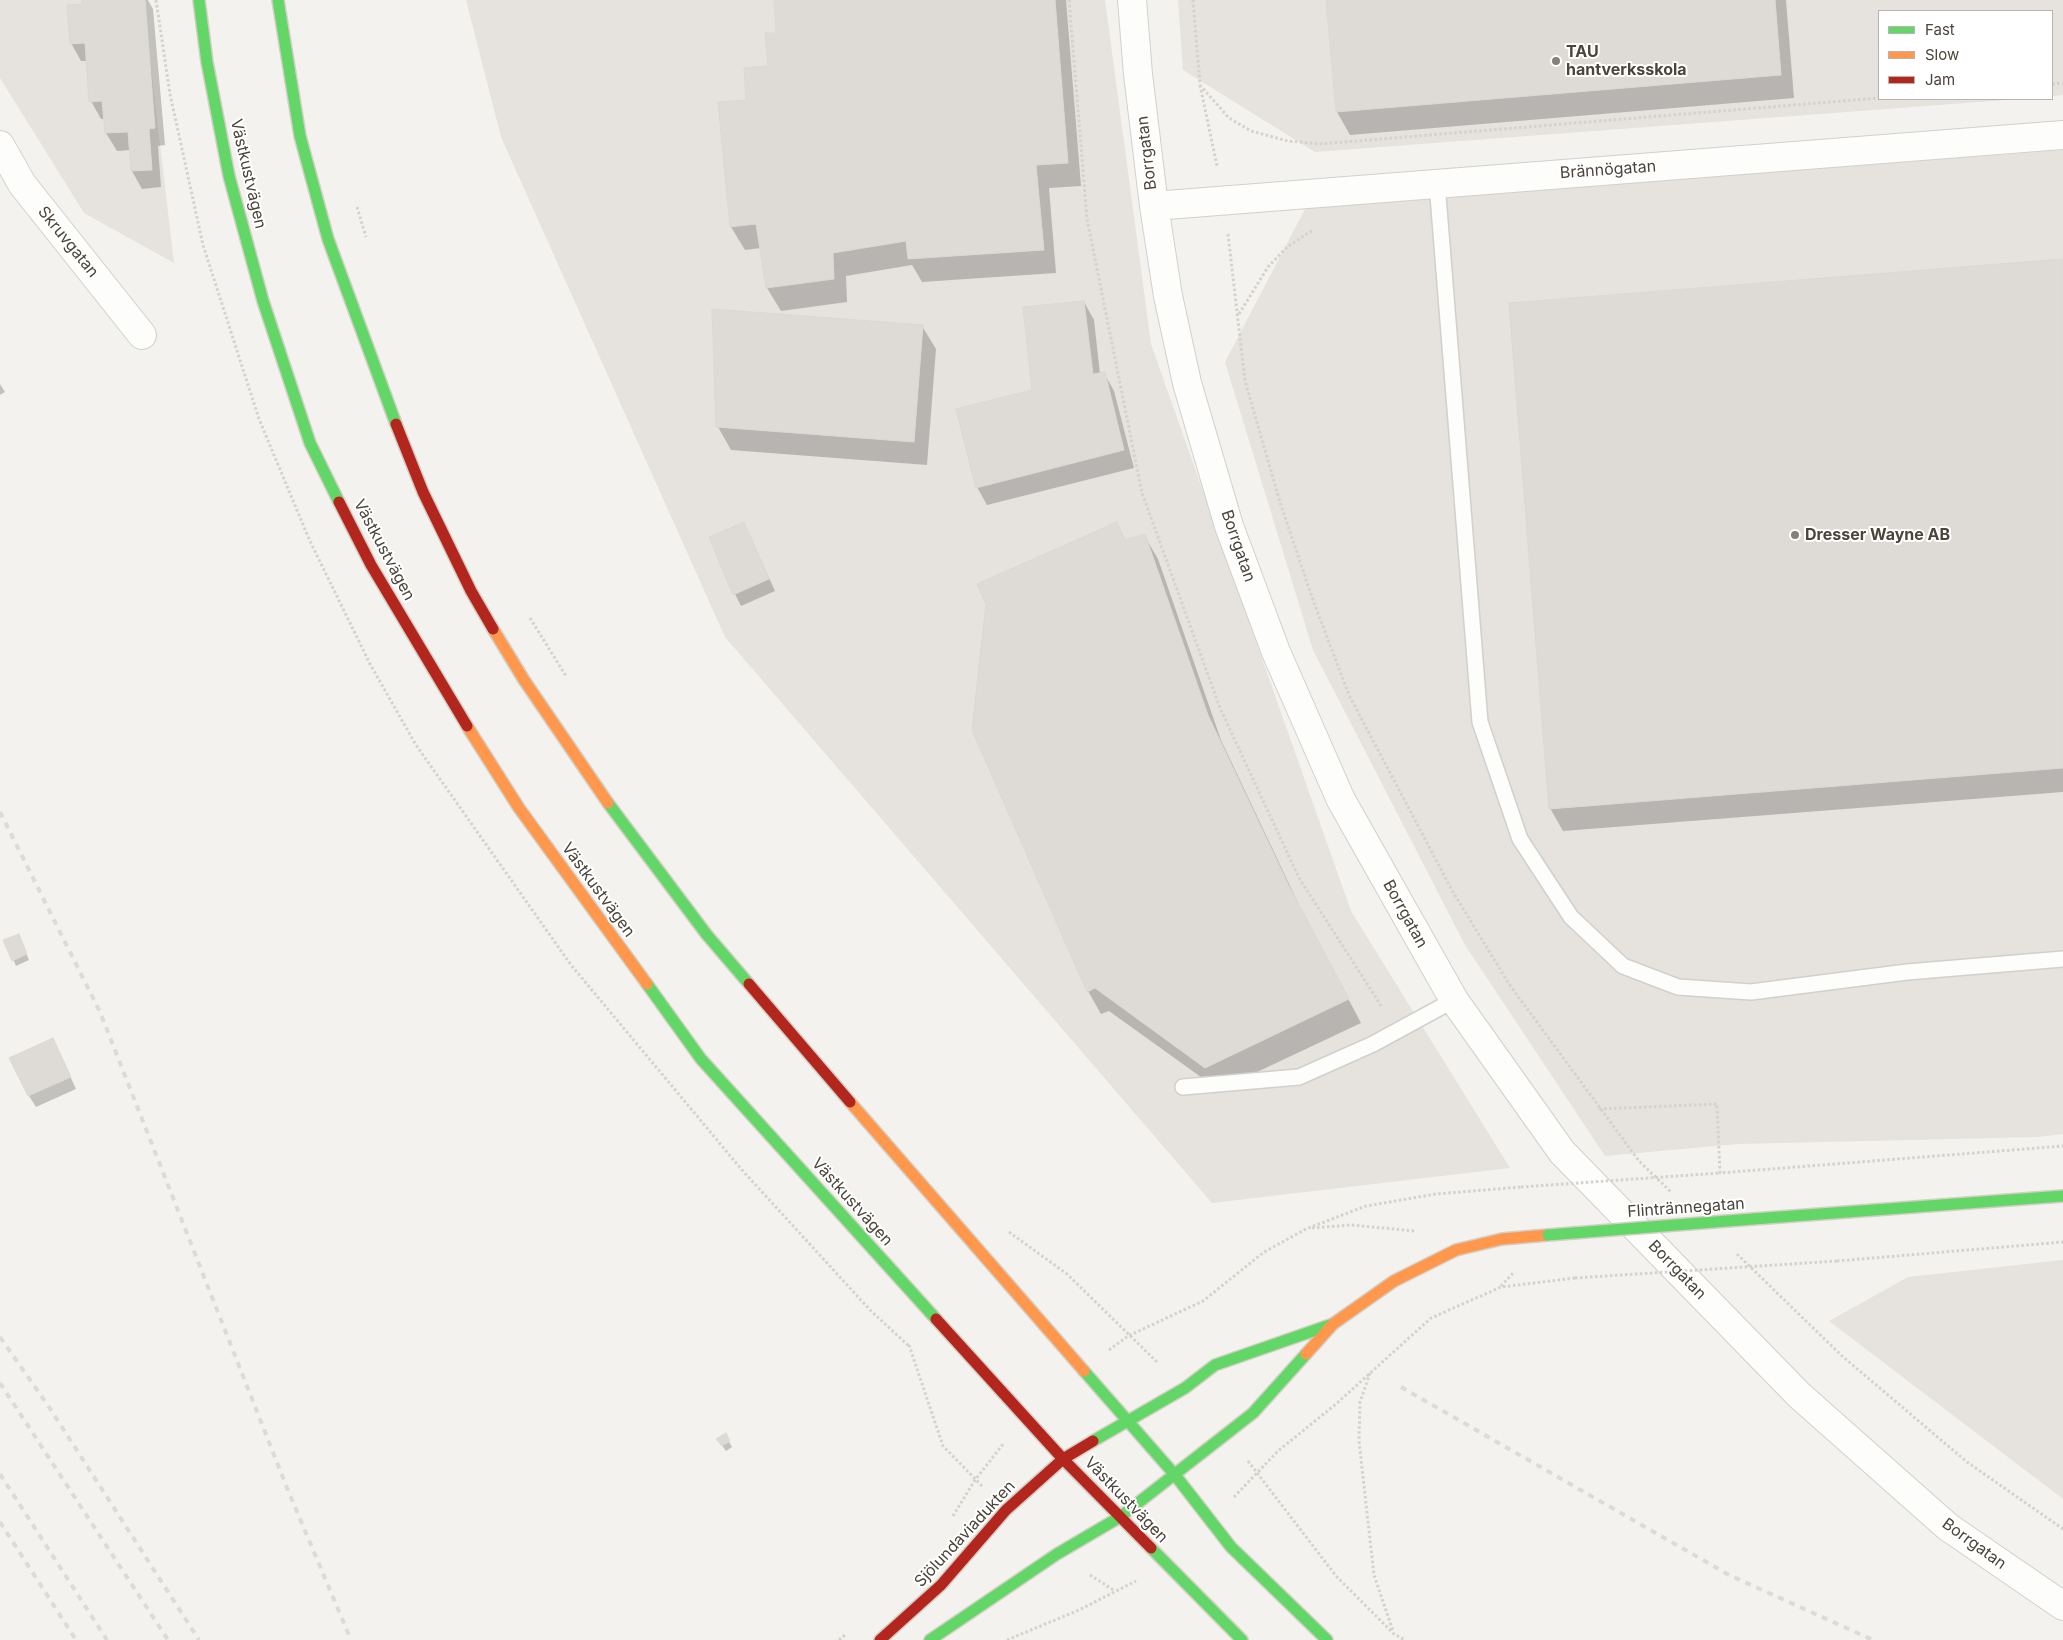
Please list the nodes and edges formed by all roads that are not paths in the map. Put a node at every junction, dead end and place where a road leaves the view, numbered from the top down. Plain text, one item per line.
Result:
1 (199, 0) edge
2 (278, 0) edge
3 (1132, 0) edge
4 (2063, 135) edge
5 (0, 145) edge
6 (1437, 183) junction
7 (1154, 206) junction
8 (142, 334) dead end
9 (2063, 959) edge
10 (1454, 1000) junction
11 (1183, 1087) dead end
12 (2063, 1196) edge
13 (1333, 1324) junction
14 (1126, 1420) junction
15 (1063, 1459) junction
16 (1175, 1475) junction
17 (1120, 1517) junction
18 (2063, 1606) edge
19 (880, 1640) edge
20 (930, 1640) edge
21 (1242, 1640) edge
22 (1327, 1640) edge

1 - 15 main road, Västkustvägen
2 - 14 main road
3 - 7 street, Borrgatan
4 - 6 street, Brännögatan
5 - 8 street, Skruvgatan
6 - 7 street, Brännögatan
6 - 9 lane
7 - 10 street, Borrgatan
10 - 11 lane
10 - 18 street, Borrgatan
12 - 13 main road, Flintrännegatan, bridge
13 - 14 main road, Flintrännegatan
13 - 16 main road, Flintrännegatan
14 - 15 main road, Sjölundaviadukten
14 - 16 main road
15 - 17 main road, Västkustvägen
15 - 19 main road, Sjölundaviadukten
16 - 17 main road
16 - 22 main road
17 - 20 main road
17 - 21 main road, Västkustvägen

